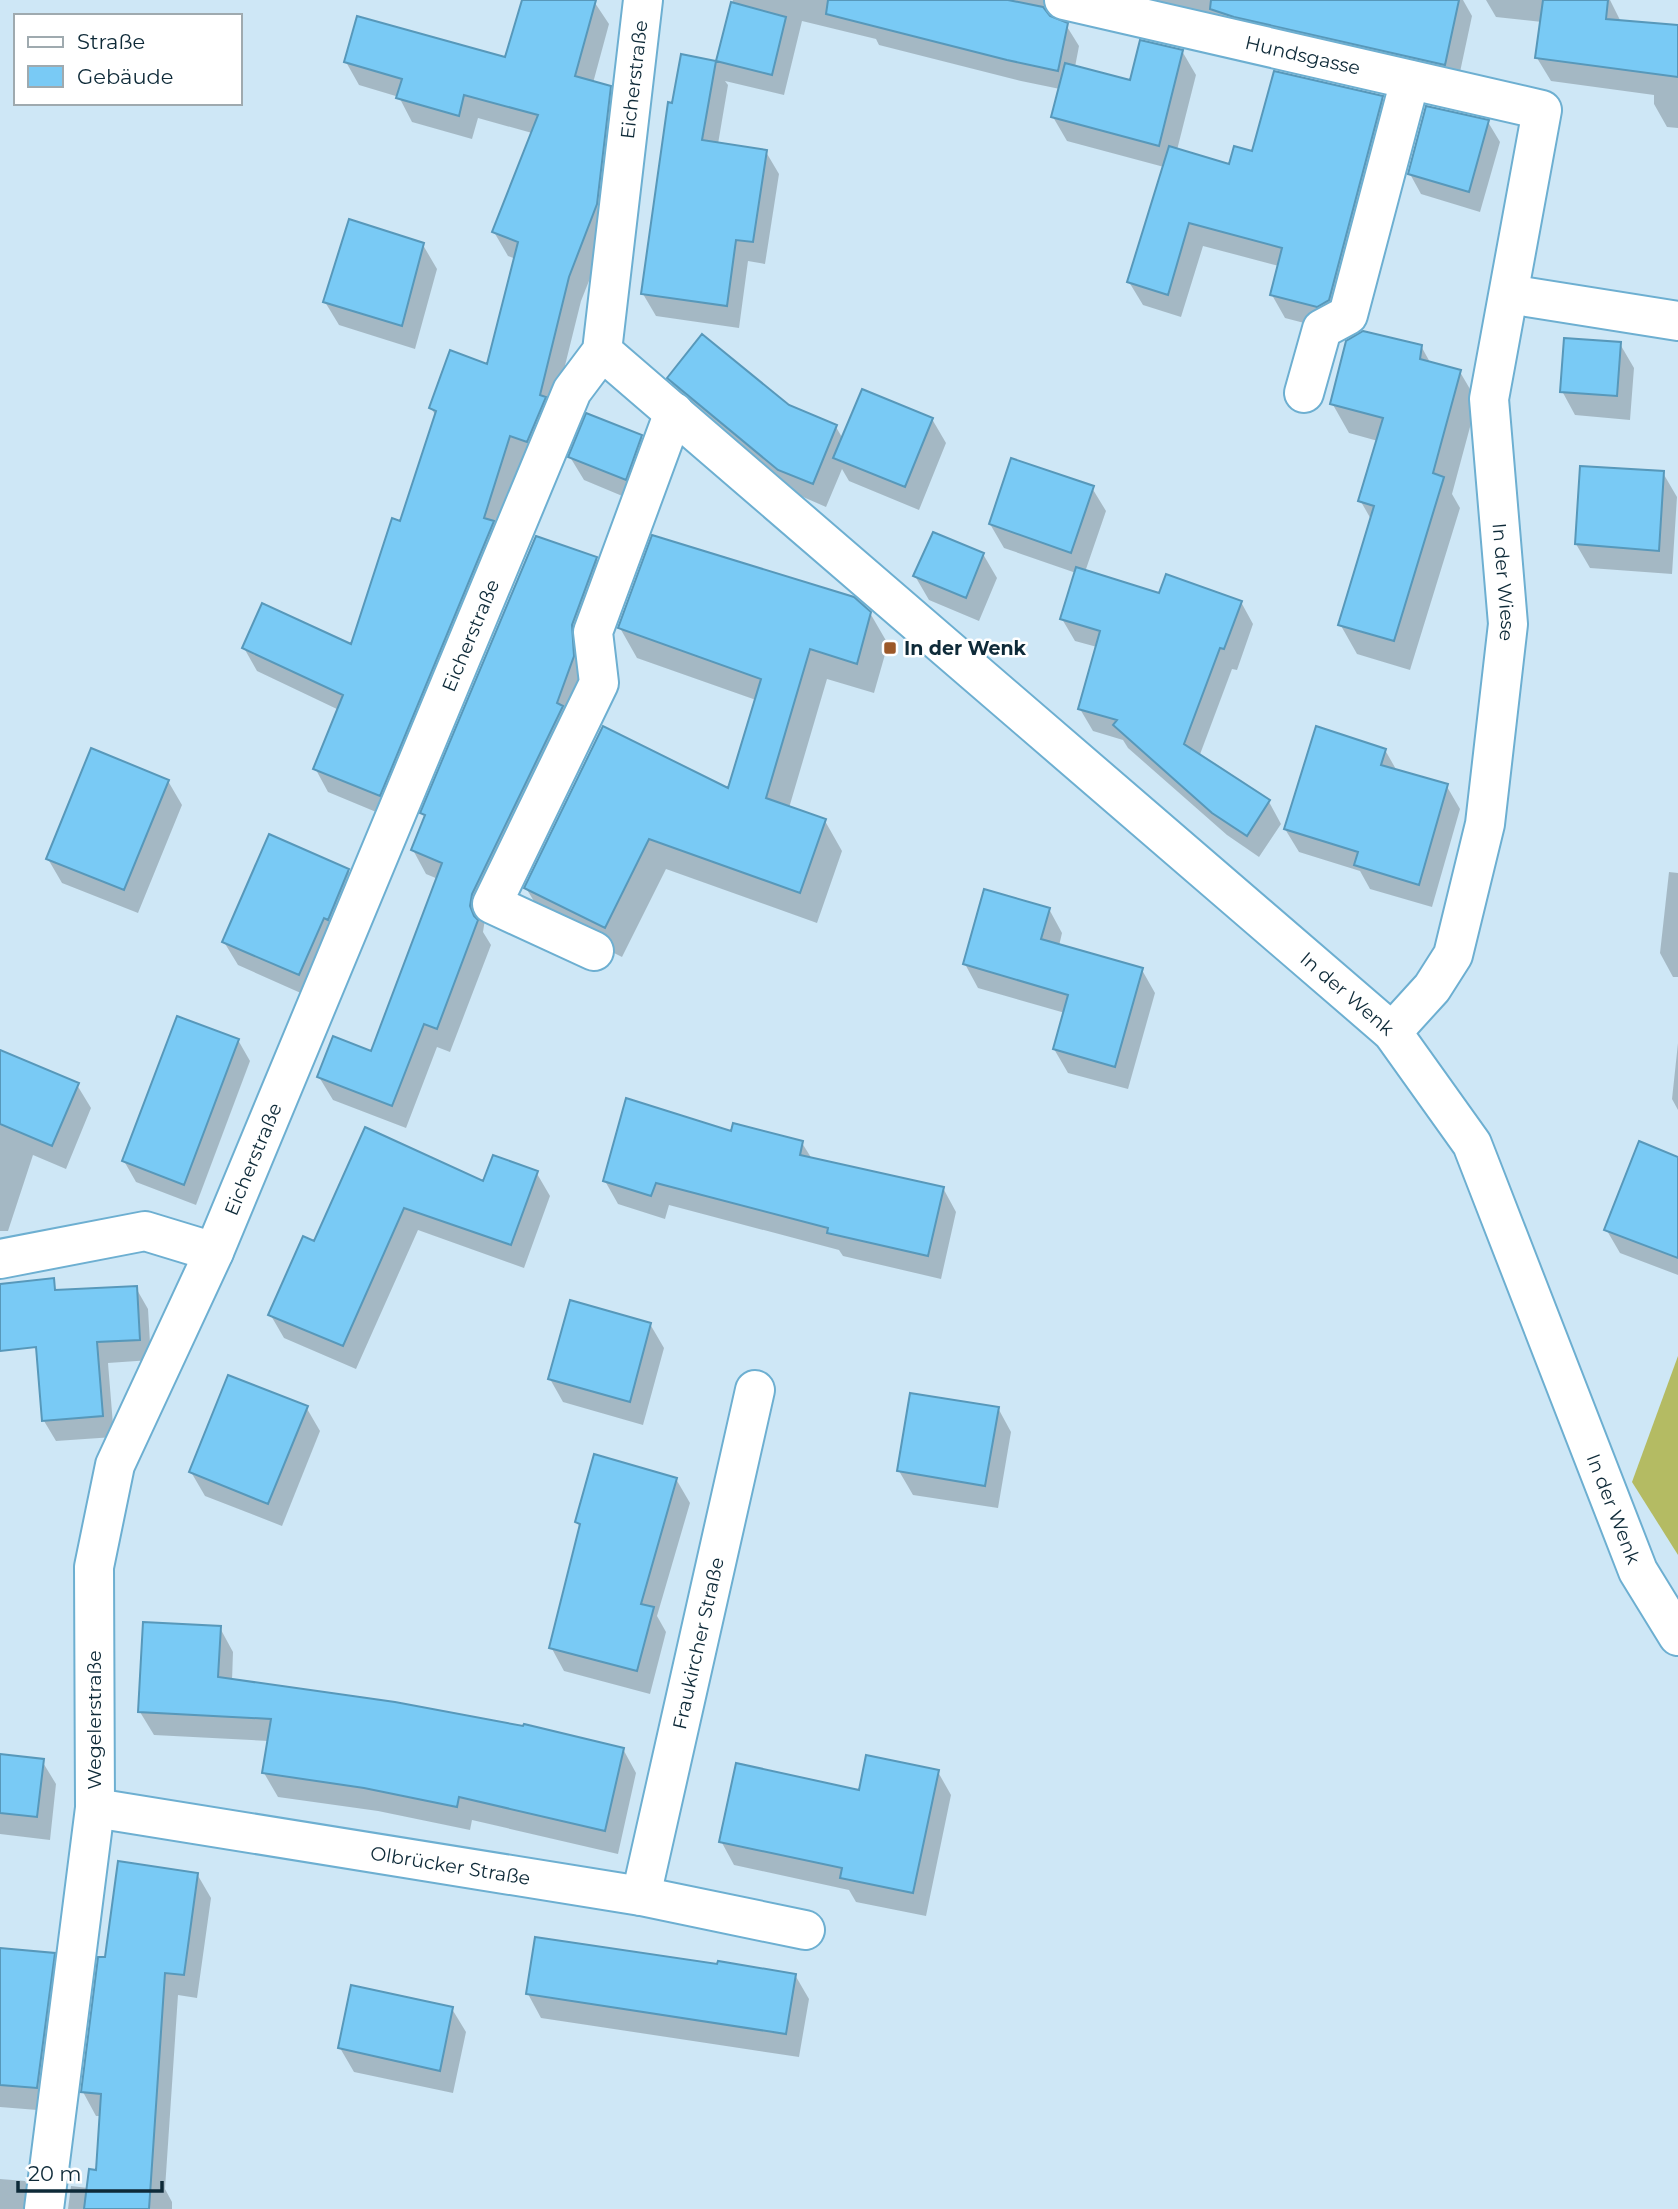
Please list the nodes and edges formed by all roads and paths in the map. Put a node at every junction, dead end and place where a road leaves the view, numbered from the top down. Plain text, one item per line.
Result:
1 (643, 0) edge
2 (1063, 0) edge
3 (1410, 80) junction
4 (1542, 110) joint
5 (1508, 294) junction
6 (1678, 321) edge
7 (602, 351) junction
8 (1304, 393) dead end
9 (674, 412) junction
10 (594, 951) dead end
11 (1392, 1032) junction
12 (214, 1252) junction
13 (0, 1259) edge
14 (755, 1390) dead end
15 (1678, 1636) edge
16 (95, 1808) junction
17 (641, 1896) junction
18 (805, 1930) dead end
19 (44, 2209) edge

1 - 7 street, Eicherstraße
2 - 3 street, Hundsgasse
3 - 4 street, Hundsgasse
3 - 8 street
4 - 5 street, In der Wiese
5 - 6 street
5 - 11 street, In der Wiese
7 - 9 street, In der Wenk
7 - 12 street, Eicherstraße
9 - 10 street
9 - 11 street, In der Wenk
11 - 15 street, In der Wenk
12 - 13 street
12 - 16 street, Wegelerstraße
14 - 17 street, Fraukircher Straße
16 - 17 street, Olbrücker Straße
16 - 19 street, Wegelerstraße
17 - 18 street, Olbrücker Straße

